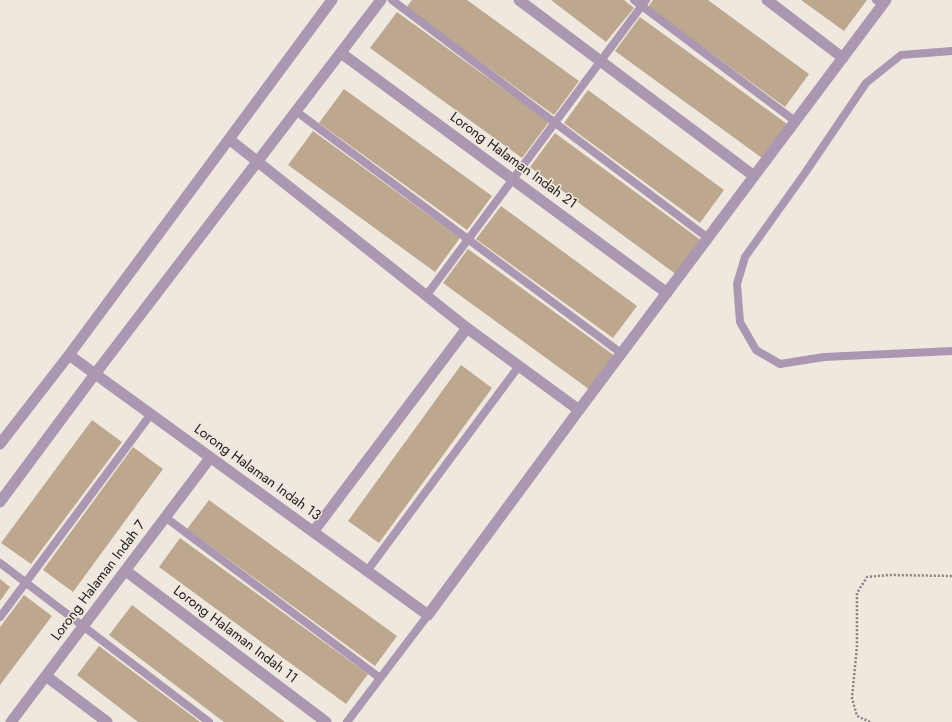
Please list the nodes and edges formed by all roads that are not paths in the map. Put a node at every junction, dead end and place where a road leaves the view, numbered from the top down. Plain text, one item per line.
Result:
1 (332, 0) edge
2 (381, 0) edge
3 (392, 0) edge
4 (519, 0) edge
5 (634, 0) edge
6 (767, 0) edge
7 (882, 2) edge
8 (644, 3) edge
9 (952, 51) edge
10 (341, 53) junction
11 (843, 58) junction
12 (600, 61) junction
13 (297, 112) junction
14 (795, 121) junction
15 (555, 123) junction
16 (229, 139) junction
17 (258, 163) junction
18 (754, 176) junction
19 (512, 179) junction
20 (708, 238) junction
21 (468, 239) junction
22 (666, 293) junction
23 (426, 296) junction
24 (467, 328) junction
25 (952, 351) edge
26 (621, 353) junction
27 (68, 355) junction
28 (519, 366) junction
29 (95, 374) junction
30 (579, 410) junction
31 (151, 414) junction
32 (0, 444) edge
33 (210, 458) junction
34 (0, 502) edge
35 (165, 518) junction
36 (313, 532) junction
37 (0, 563) edge
38 (126, 571) junction
39 (367, 571) junction
40 (25, 583) junction
41 (428, 615) junction
42 (0, 617) edge
43 (83, 627) junction
44 (46, 676) junction
45 (380, 678) junction
46 (11, 722) edge
47 (107, 722) edge
48 (209, 722) edge
49 (326, 722) edge
50 (347, 722) edge

1 - 16 street
2 - 10 street
3 - 15 lane
4 - 12 street
5 - 8 lane
6 - 11 street
7 - 11 street
8 - 12 lane
8 - 14 lane
9 - 25 lane
10 - 13 street
10 - 19 street, Lorong Halaman Indah 21
11 - 14 street
12 - 15 lane
12 - 18 street
13 - 17 street
13 - 21 lane
14 - 18 street
15 - 19 lane
15 - 20 lane
16 - 17 street
16 - 27 street
17 - 23 street
17 - 29 street
18 - 20 street
19 - 21 lane
19 - 22 street, Lorong Halaman Indah 21
20 - 22 street
21 - 23 lane
21 - 26 lane
22 - 26 street
23 - 24 street
24 - 28 street
24 - 36 street
26 - 30 street
27 - 29 street, Lorong Halaman Indah 13
27 - 32 street
28 - 30 street
28 - 39 lane
29 - 31 street, Lorong Halaman Indah 13
29 - 34 street
30 - 41 street
31 - 33 street, Lorong Halaman Indah 13
31 - 40 lane
33 - 35 street, Lorong Halaman Indah 7
33 - 36 street, Lorong Halaman Indah 13
35 - 38 street, Lorong Halaman Indah 7
35 - 45 lane
36 - 39 street, Lorong Halaman Indah 13
37 - 40 lane
38 - 43 street, Lorong Halaman Indah 7
38 - 49 street, Lorong Halaman Indah 11
39 - 41 street, Lorong Halaman Indah 13
40 - 42 lane
40 - 43 lane
41 - 45 lane
43 - 44 street, Lorong Halaman Indah 7
43 - 48 lane
44 - 46 street, Lorong Halaman Indah 7
44 - 47 street
45 - 50 lane

